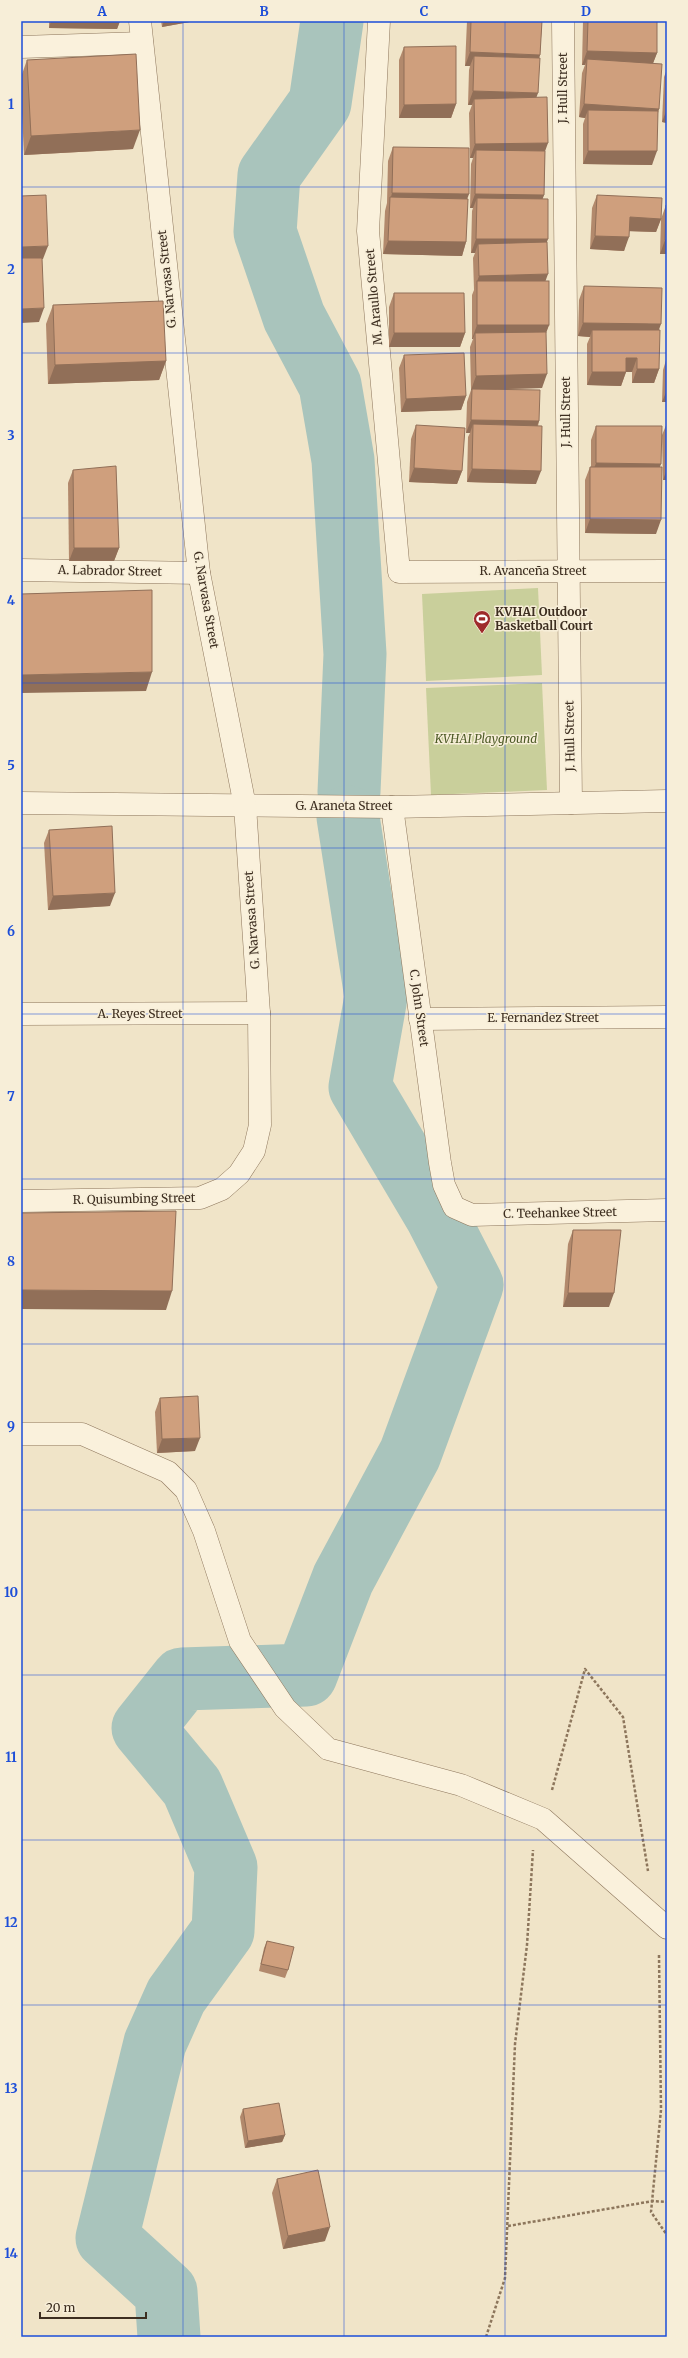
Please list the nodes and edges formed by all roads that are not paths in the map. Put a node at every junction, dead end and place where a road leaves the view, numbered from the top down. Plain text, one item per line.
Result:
1 (140, 21) edge
2 (378, 21) edge
3 (563, 21) edge
4 (142, 43) junction
5 (21, 46) edge
6 (21, 570) edge
7 (567, 571) junction
8 (667, 571) edge
9 (399, 572) joint
10 (199, 573) junction
11 (667, 801) edge
12 (21, 803) edge
13 (570, 803) junction
14 (244, 806) junction
15 (392, 807) junction
16 (259, 1013) junction
17 (21, 1014) edge
18 (667, 1017) edge
19 (420, 1019) junction
20 (239, 1174) joint
21 (21, 1201) edge
22 (454, 1207) joint
23 (667, 1210) edge
24 (21, 1434) edge
25 (661, 1922) edge

1 - 4 street, G. Narvasa Street
2 - 9 street, M. Araullo Street
3 - 7 street, J. Hull Street
4 - 5 street
4 - 10 street, G. Narvasa Street
6 - 10 street, A. Labrador Street
7 - 8 street, R. Avanceña Street
7 - 9 street, R. Avanceña Street
7 - 13 street, J. Hull Street
10 - 14 street, G. Narvasa Street
11 - 13 street, G. Araneta Street
12 - 14 street, G. Araneta Street
13 - 15 street, G. Araneta Street
14 - 15 street, G. Araneta Street
14 - 16 street, G. Narvasa Street
15 - 19 street, C. John Street
16 - 17 street, A. Reyes Street
16 - 20 street, G. Narvasa Street
18 - 19 street, E. Fernandez Street
19 - 22 street, C. John Street
20 - 21 street, R. Quisumbing Street
22 - 23 street, C. Teehankee Street
24 - 25 street

